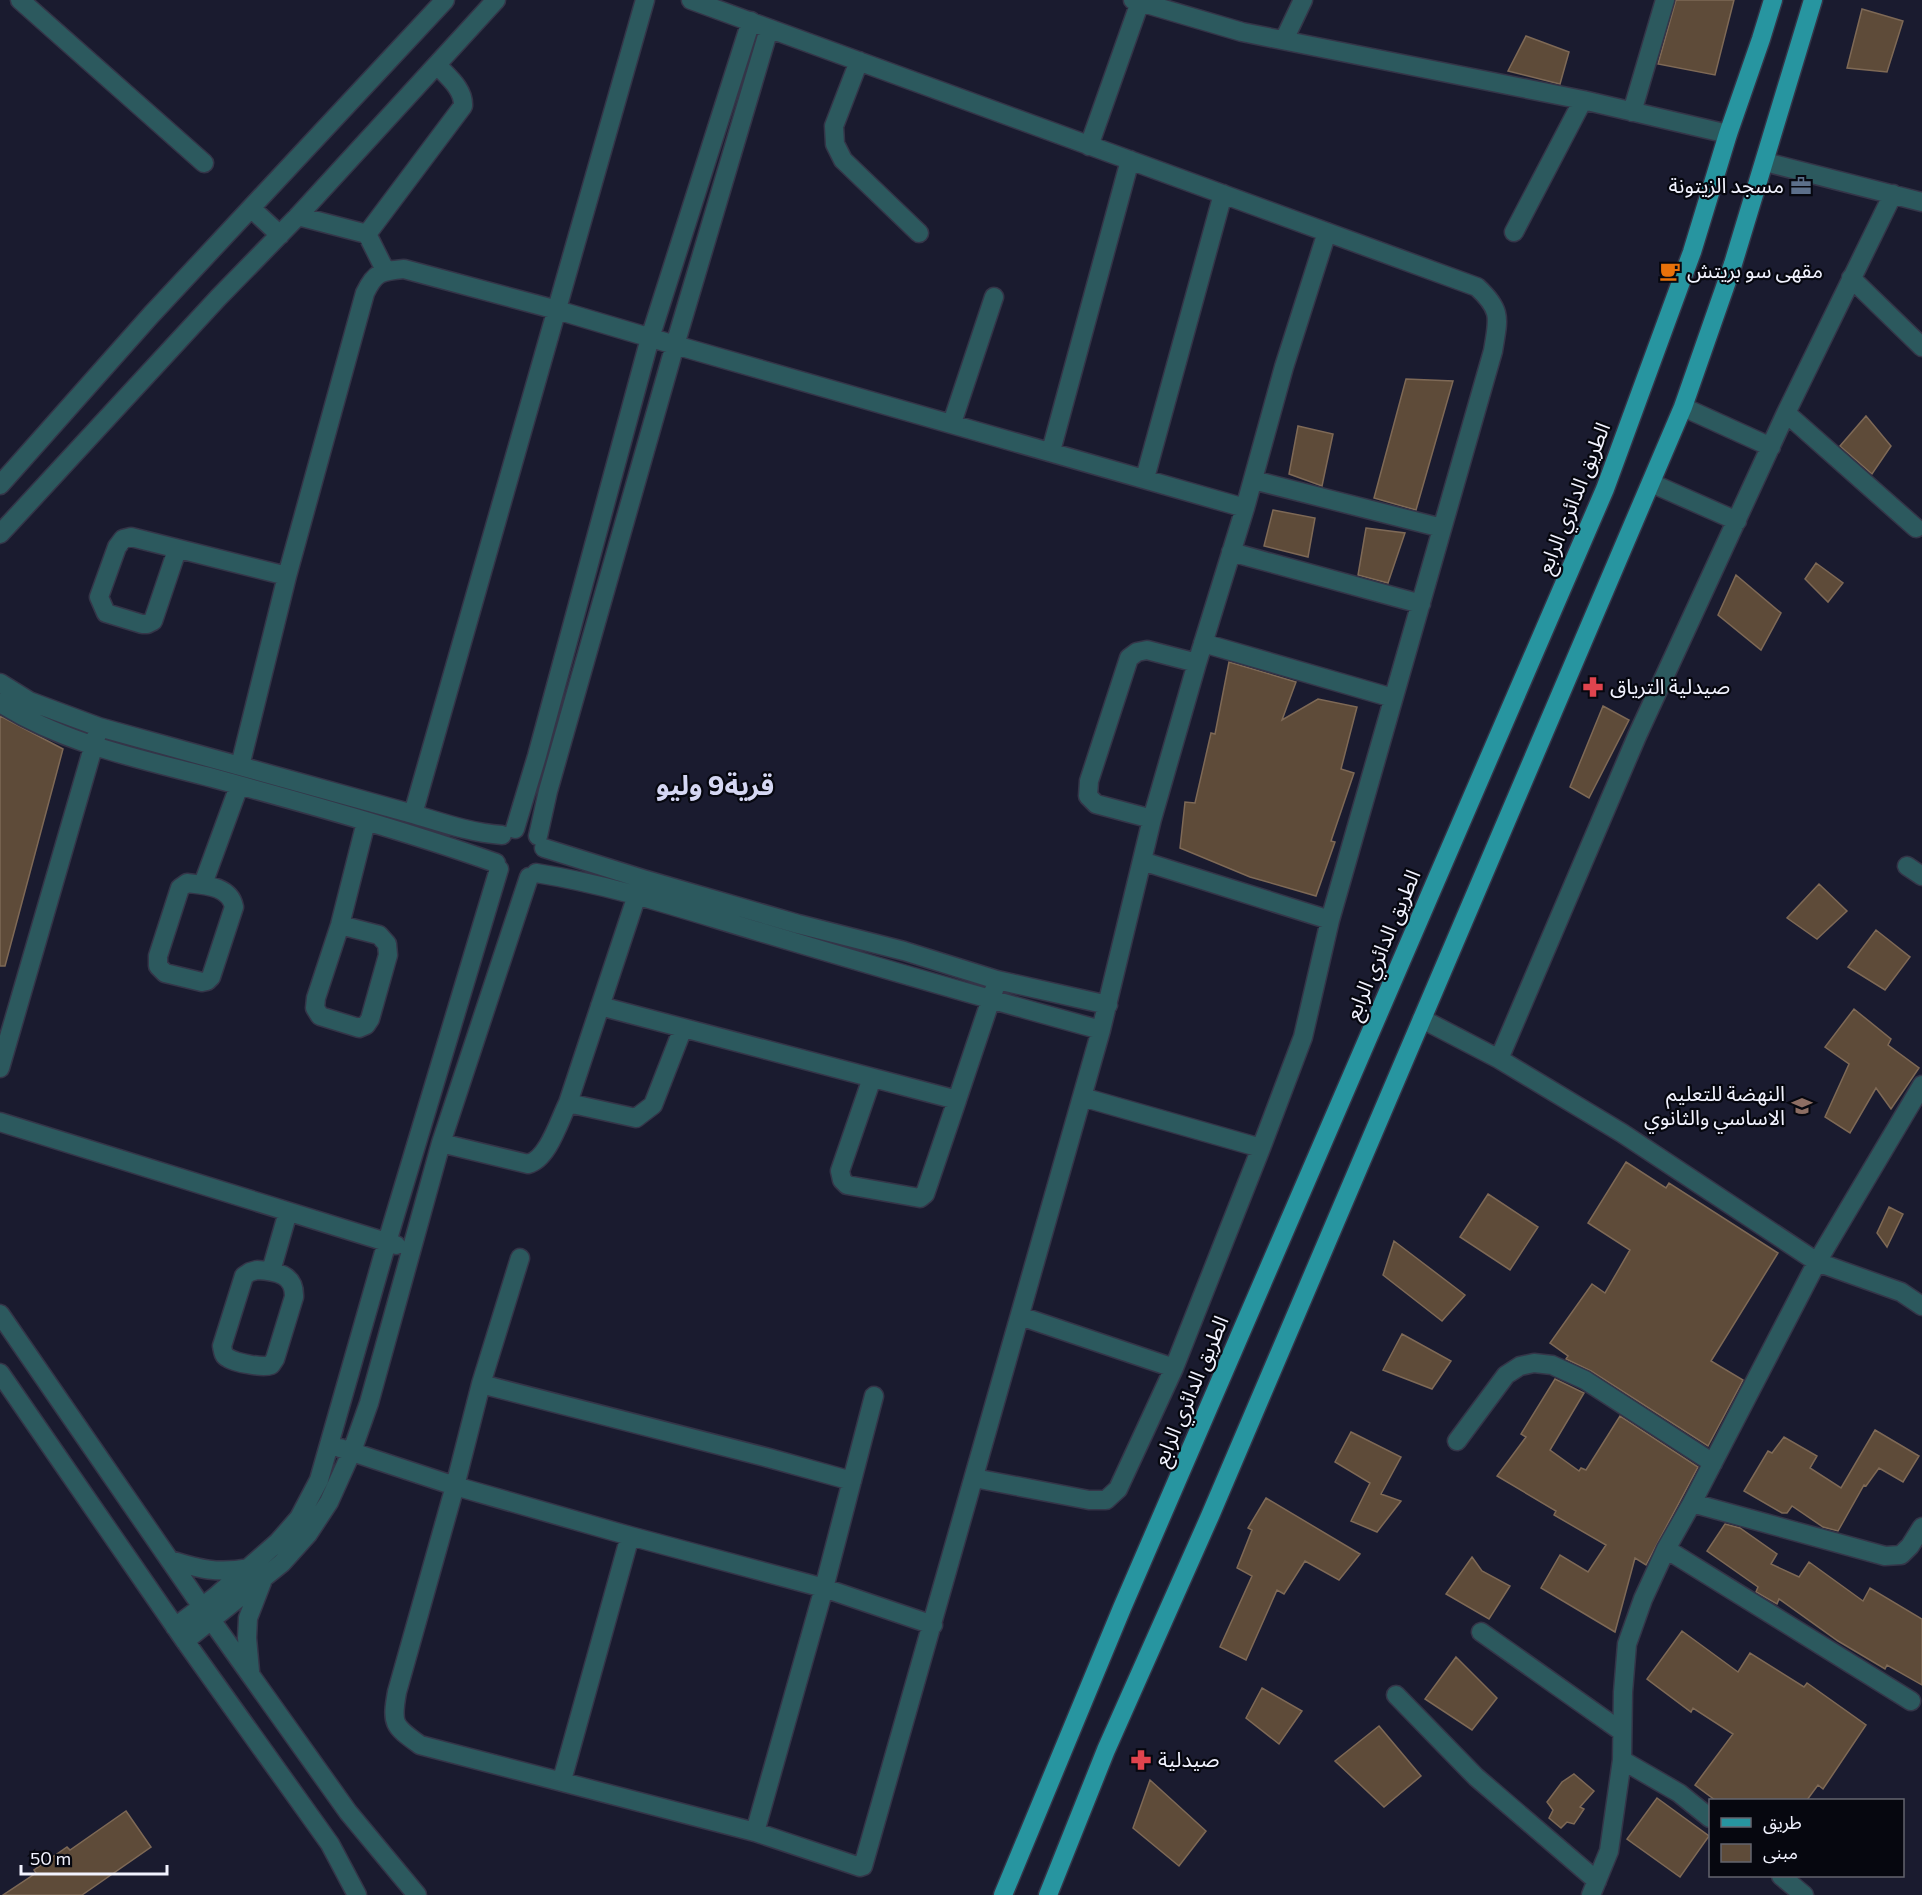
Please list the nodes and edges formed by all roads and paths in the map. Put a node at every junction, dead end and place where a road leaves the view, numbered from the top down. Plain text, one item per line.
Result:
1 (20, 0) edge
2 (445, 0) edge
3 (496, 0) edge
4 (645, 0) edge
5 (691, 0) edge
6 (1303, 0) edge
7 (1665, 0) edge
8 (1764, 0) edge
9 (1773, 0) edge
10 (1813, 0) edge
11 (1821, 0) edge
12 (1137, 1) edge
13 (751, 21) junction
14 (769, 29) junction
15 (1804, 31) junction
16 (1761, 39) junction
17 (1284, 40) junction
18 (859, 61) junction
19 (437, 65) junction
20 (1582, 100) junction
21 (1632, 112) junction
22 (1728, 134) junction
23 (1089, 146) junction
24 (1130, 160) junction
25 (1765, 162) junction
26 (204, 163) dead end
27 (1223, 194) junction
28 (1893, 194) junction
29 (1922, 201) edge
30 (251, 208) junction
31 (298, 216) junction
32 (1327, 232) junction
33 (1515, 232) dead end
34 (919, 233) dead end
35 (367, 234) junction
36 (280, 235) junction
37 (385, 270) junction
38 (1851, 278) junction
39 (994, 297) dead end
40 (557, 310) junction
41 (650, 338) junction
42 (675, 345) junction
43 (1922, 347) edge
44 (1683, 407) junction
45 (1786, 414) junction
46 (952, 423) junction
47 (1771, 447) junction
48 (1051, 451) junction
49 (1145, 478) junction
50 (1253, 480) junction
51 (1651, 483) junction
52 (0, 484) edge
53 (1245, 508) junction
54 (1737, 521) junction
55 (1442, 528) junction
56 (1916, 528) dead end
57 (0, 534) edge
58 (177, 550) junction
59 (1231, 552) junction
60 (287, 576) junction
61 (1421, 604) junction
62 (1203, 643) junction
63 (1197, 663) junction
64 (0, 683) edge
65 (1394, 698) junction
66 (0, 703) edge
67 (99, 727) junction
68 (93, 746) junction
69 (240, 766) junction
70 (239, 786) junction
71 (413, 814) junction
72 (1152, 819) junction
73 (366, 822) junction
74 (508, 832) junction
75 (541, 842) junction
76 (1142, 861) junction
77 (497, 866) junction
78 (533, 875) junction
79 (203, 884) junction
80 (639, 887) junction
81 (1330, 920) junction
82 (340, 925) junction
83 (997, 980) junction
84 (990, 1000) junction
85 (1108, 1005) junction
86 (600, 1006) junction
87 (1422, 1019) junction
88 (683, 1028) junction
89 (1101, 1030) junction
90 (1499, 1059) junction
91 (0, 1068) edge
92 (872, 1078) junction
93 (1922, 1084) edge
94 (1082, 1097) junction
95 (957, 1100) junction
96 (568, 1103) junction
97 (0, 1122) edge
98 (441, 1143) junction
99 (1262, 1148) junction
100 (288, 1212) junction
101 (387, 1242) junction
102 (410, 1250) junction
103 (520, 1258) dead end
104 (1818, 1262) junction
105 (271, 1271) junction
106 (1922, 1306) edge
107 (0, 1314) edge
108 (1020, 1316) junction
109 (1174, 1368) junction
110 (0, 1373) edge
111 (480, 1384) junction
112 (874, 1396) dead end
113 (1457, 1441) dead end
114 (330, 1445) junction
115 (352, 1451) junction
116 (1713, 1463) junction
117 (974, 1478) junction
118 (852, 1482) junction
119 (455, 1486) junction
120 (1692, 1503) junction
121 (1922, 1527) edge
122 (630, 1536) junction
123 (1666, 1549) junction
124 (170, 1560) junction
125 (256, 1573) junction
126 (824, 1588) junction
127 (207, 1613) junction
128 (933, 1625) junction
129 (1481, 1632) dead end
130 (180, 1634) junction
131 (250, 1673) junction
132 (1396, 1695) dead end
133 (1911, 1701) dead end
134 (1621, 1731) junction
135 (1622, 1760) junction
136 (562, 1780) junction
137 (1709, 1817) edge
138 (755, 1832) junction
139 (1783, 1877) edge
140 (1594, 1888) edge
141 (357, 1895) edge
142 (417, 1895) edge
143 (1003, 1895) edge
144 (1048, 1895) edge
145 (1804, 1895) edge

1 - 26 street
2 - 30 street
3 - 19 street
4 - 40 street
5 - 13 street
6 - 17 street
7 - 21 street
8 - 16 main road
9 - 16 main road, الطريق الدائري الرابع
10 - 15 main road
11 - 15 main road
12 - 17 street
12 - 23 street
13 - 14 street
13 - 41 street
14 - 18 street
14 - 42 street
15 - 25 main road
16 - 22 main road, الطريق الدائري الرابع
17 - 20 street
18 - 23 street
18 - 34 street
19 - 31 street
19 - 35 street
20 - 21 street
20 - 33 street
21 - 22 street
22 - 143 main road, الطريق الدائري الرابع
23 - 24 street
24 - 27 street
24 - 48 street
25 - 28 street
25 - 44 main road
27 - 32 street
27 - 49 street
28 - 29 street
28 - 38 street
30 - 36 street
30 - 52 street
31 - 35 street
31 - 36 street
32 - 50 street
32 - 55 street
35 - 37 street
36 - 57 street
37 - 40 street
37 - 60 street
38 - 43 street
38 - 45 street
39 - 46 street
40 - 41 street
40 - 71 street
41 - 42 street
41 - 74 street
42 - 46 street
42 - 75 street
44 - 47 street
44 - 51 main road
45 - 47 street
45 - 56 street
46 - 48 street
47 - 54 street
48 - 49 street
49 - 53 street
50 - 53 street
50 - 55 street
51 - 54 street
51 - 87 main road
53 - 59 street
54 - 90 street
55 - 61 street
58 - 58 street
58 - 60 street
59 - 61 street
59 - 62 street
60 - 69 street
61 - 65 street
62 - 63 street
62 - 65 street
63 - 72 street
63 - 72 street
64 - 67 street
65 - 81 street
66 - 68 street
67 - 68 street
67 - 69 street
68 - 70 street
68 - 91 street
69 - 71 street
70 - 73 street
70 - 79 street
71 - 74 street
72 - 76 street
73 - 77 street
73 - 82 street
74 - 75 street
74 - 77 street
75 - 78 street
75 - 80 street
76 - 81 street
76 - 85 street
77 - 78 street
77 - 101 street
78 - 80 street
78 - 98 street
79 - 79 street
80 - 83 street
80 - 84 street
80 - 86 street
81 - 99 street
82 - 82 street
83 - 84 street
83 - 85 street
84 - 89 street
84 - 95 street
85 - 89 street
86 - 88 street
86 - 96 street
87 - 90 street
87 - 144 main road
88 - 92 street
88 - 96 street
89 - 94 street
90 - 104 street
92 - 95 street
92 - 95 street
93 - 104 street
94 - 99 street
94 - 108 street
96 - 98 street
97 - 100 street
98 - 102 street
99 - 109 street
100 - 101 street
100 - 105 street
101 - 102 street
101 - 114 street
102 - 115 street
103 - 111 street
104 - 106 street
104 - 116 street
105 - 105 street
107 - 124 street
108 - 109 street
108 - 117 street
109 - 117 street
110 - 130 street
111 - 118 street
111 - 119 street
112 - 118 street
113 - 116 street
114 - 115 street
114 - 125 street
115 - 119 street
115 - 125 street
116 - 120 street
117 - 128 street
118 - 126 street
119 - 122 street
119 - 136 street
120 - 121 street
120 - 123 street
122 - 126 street
122 - 136 street
123 - 133 street
123 - 134 street
124 - 125 street
124 - 127 street
125 - 127 street
125 - 131 street
126 - 128 street
126 - 138 street
127 - 130 street
127 - 131 street
128 - 138 street
129 - 134 street
130 - 141 street
131 - 142 street
132 - 140 street
134 - 135 street
135 - 137 street
135 - 140 street
136 - 138 street
139 - 145 street

